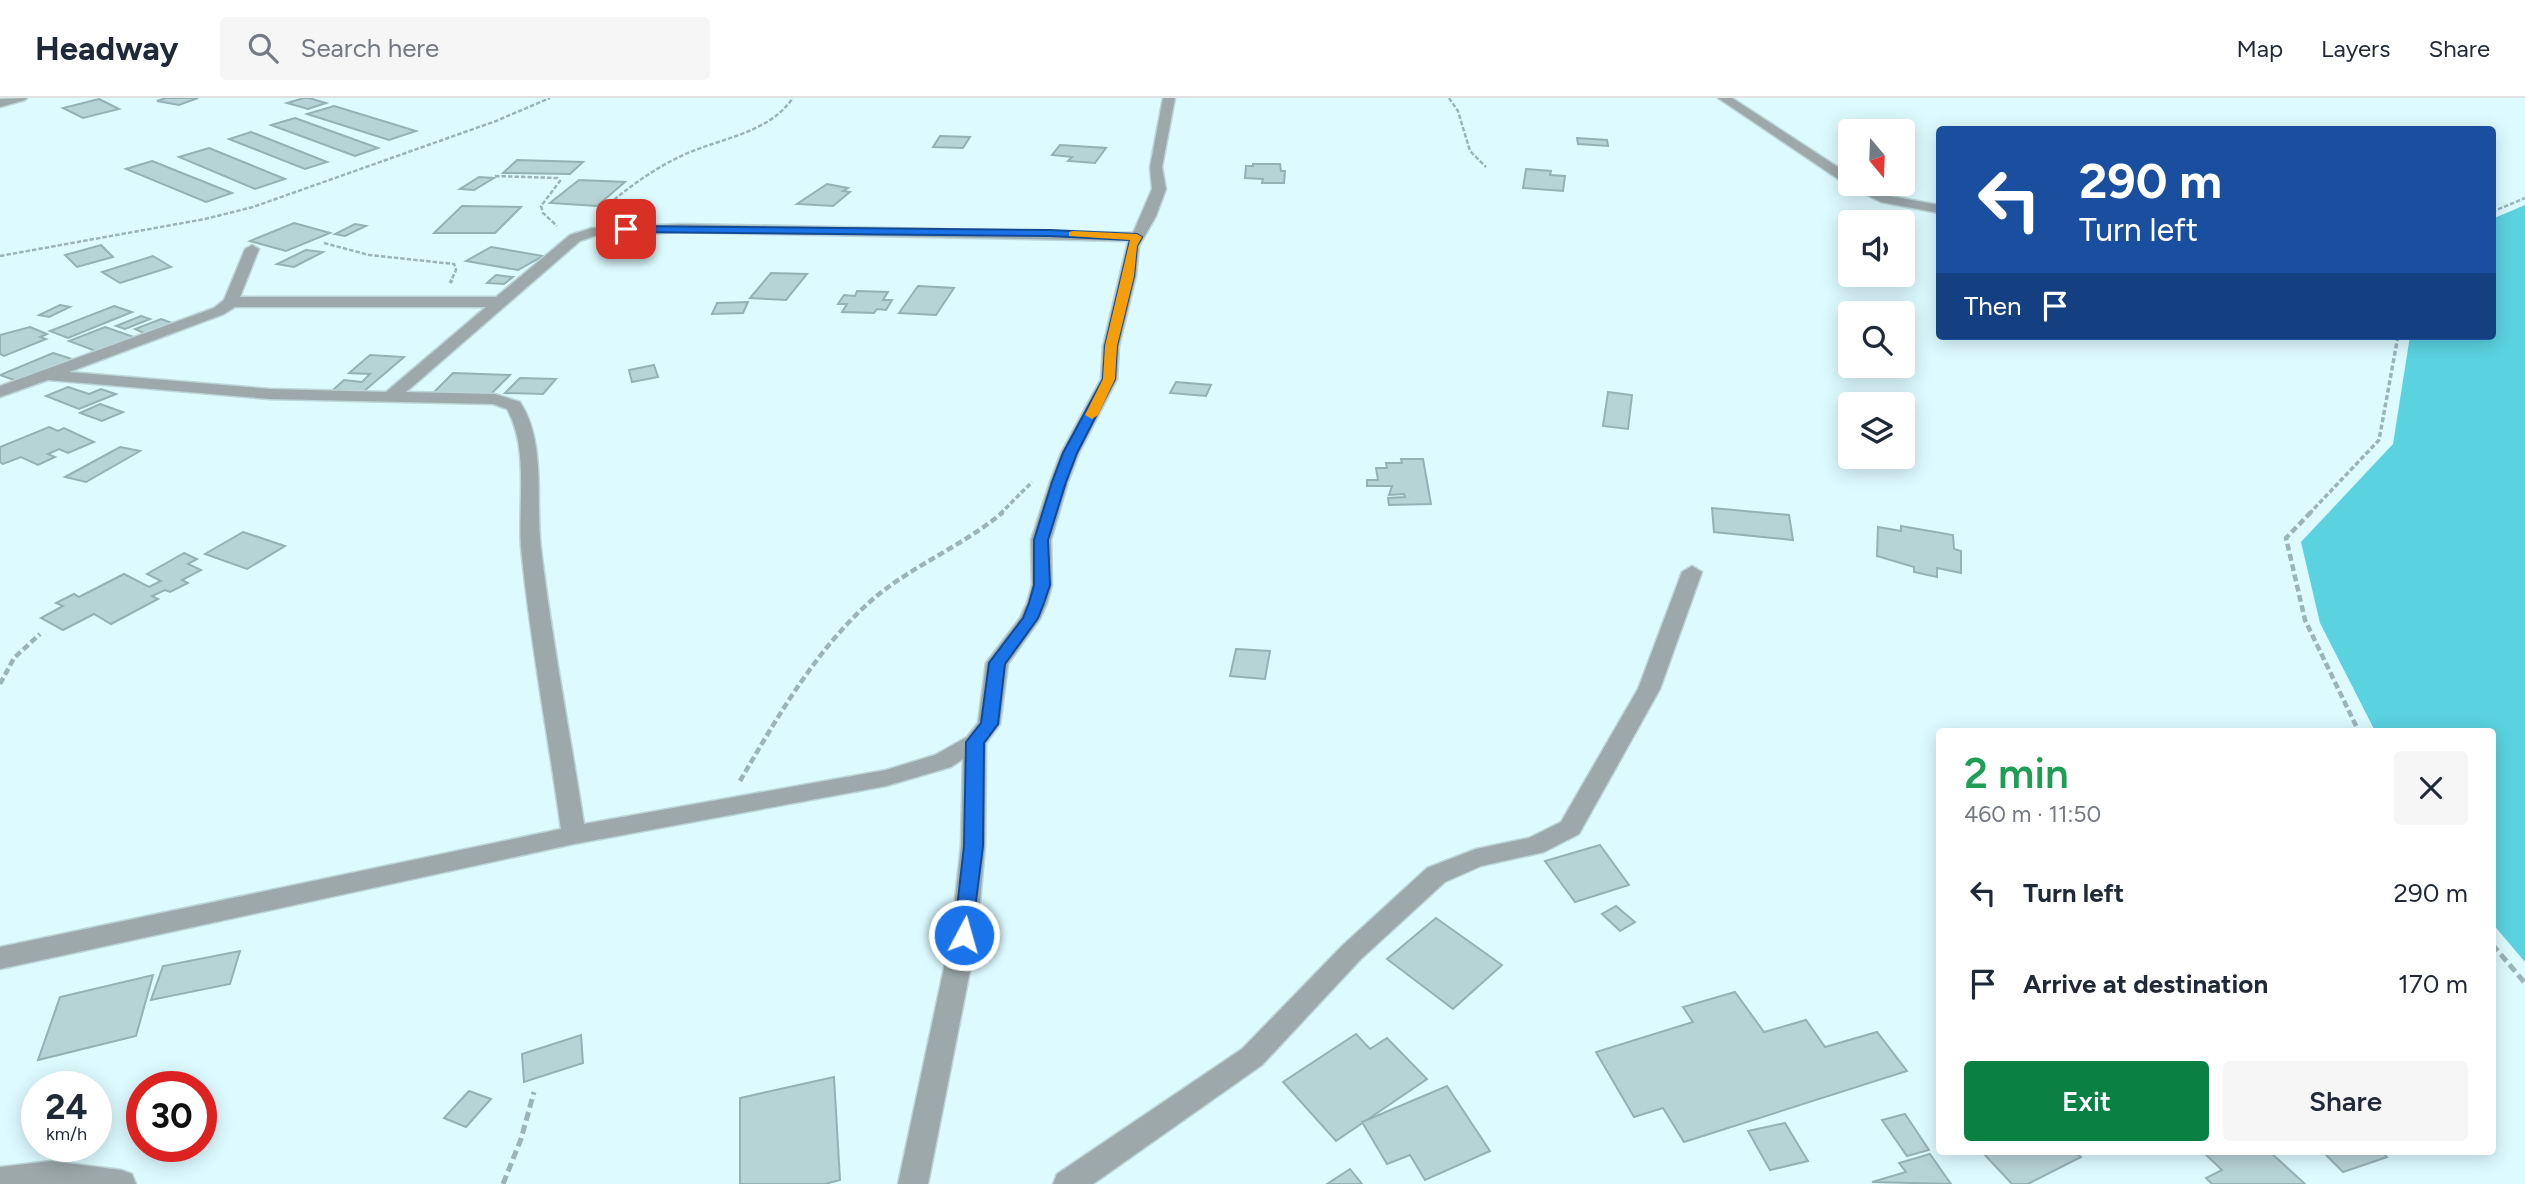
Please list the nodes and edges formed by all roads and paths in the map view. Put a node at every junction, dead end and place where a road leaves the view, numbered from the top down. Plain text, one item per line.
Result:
1 (21, 98) edge
2 (550, 98) edge
3 (793, 98) edge
4 (1169, 98) edge
5 (1449, 98) edge
6 (1724, 98) edge
7 (0, 103) edge
8 (1486, 167) dead end
9 (1838, 173) edge
10 (495, 176) dead end
11 (1880, 196) edge
12 (2525, 198) edge
13 (1936, 208) edge
14 (2496, 210) edge
15 (573, 237) junction
16 (1137, 237) junction
17 (324, 243) dead end
18 (252, 248) dead end
19 (0, 256) edge
20 (231, 302) junction
21 (499, 302) junction
22 (429, 303) junction
23 (2397, 340) edge
24 (46, 375) junction
25 (2, 389) edge
26 (390, 397) junction
27 (1070, 453) junction
28 (1692, 572) dead end
29 (40, 634) dead end
30 (0, 684) edge
31 (2357, 728) edge
32 (975, 742) junction
33 (725, 805) junction
34 (574, 835) junction
35 (2496, 949) edge
36 (0, 958) edge
37 (2525, 983) edge
38 (534, 1092) dead end
39 (0, 1181) edge
40 (121, 1184) edge
41 (503, 1184) edge
42 (913, 1184) edge
43 (1068, 1184) edge

1 - 7 street
2 - 19 path
3 - 15 path
4 - 16 street
5 - 8 path
6 - 9 street
10 - 15 path
11 - 13 street
12 - 14 path
15 - 16 street
15 - 21 street
16 - 27 street
17 - 22 path
18 - 20 street
20 - 22 street
20 - 24 street
21 - 22 street
21 - 26 street
23 - 31 path
24 - 25 street
24 - 26 street
26 - 34 street
27 - 32 street
27 - 33 path
28 - 43 street
29 - 30 path
32 - 33 street
32 - 42 street
33 - 34 street
34 - 36 street
35 - 37 path
38 - 41 path
39 - 40 street

